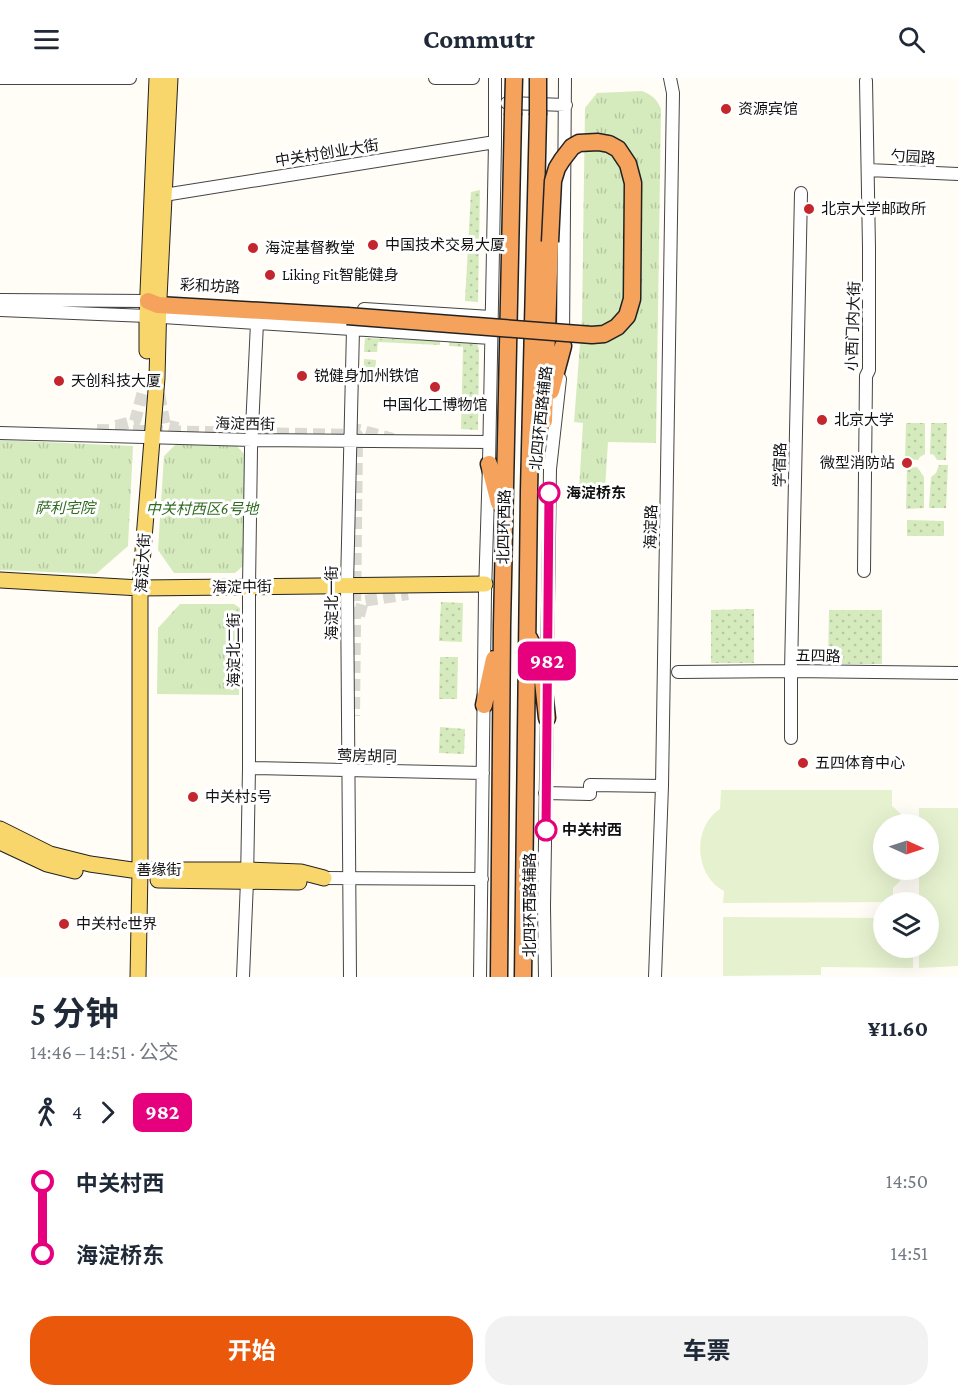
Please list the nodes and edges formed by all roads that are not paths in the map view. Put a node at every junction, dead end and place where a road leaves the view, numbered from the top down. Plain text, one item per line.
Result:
1 (0, 78) edge
2 (130, 78) edge
3 (157, 78) edge
4 (170, 78) edge
5 (435, 78) edge
6 (473, 78) edge
7 (495, 78) edge
8 (514, 78) edge
9 (538, 78) edge
10 (565, 78) edge
11 (670, 78) edge
12 (866, 81) dead end
13 (495, 102) junction
14 (566, 105) junction
15 (495, 142) junction
16 (867, 170) junction
17 (958, 174) edge
18 (801, 193) dead end
19 (164, 195) junction
20 (0, 300) edge
21 (154, 307) junction
22 (0, 310) edge
23 (487, 316) junction
24 (257, 323) junction
25 (350, 323) junction
26 (486, 337) junction
27 (563, 346) junction
28 (544, 421) junction
29 (0, 433) edge
30 (147, 437) junction
31 (252, 440) junction
32 (350, 441) junction
33 (489, 442) junction
34 (489, 464) junction
35 (529, 491) junction
36 (505, 522) junction
37 (864, 571) dead end
38 (0, 580) edge
39 (485, 588) junction
40 (0, 589) edge
41 (347, 590) junction
42 (250, 591) junction
43 (136, 592) junction
44 (501, 626) junction
45 (528, 635) junction
46 (792, 671) junction
47 (678, 672) dead end
48 (958, 673) edge
49 (484, 705) junction
50 (547, 718) junction
51 (792, 738) dead end
52 (249, 768) junction
53 (348, 771) junction
54 (483, 774) junction
55 (662, 786) junction
56 (545, 793) junction
57 (0, 829) edge
58 (0, 842) edge
59 (136, 875) junction
60 (247, 875) junction
61 (324, 878) joint
62 (349, 878) junction
63 (482, 879) junction
64 (129, 977) edge
65 (138, 977) edge
66 (243, 977) edge
67 (350, 977) edge
68 (480, 977) edge
69 (499, 977) edge
70 (523, 977) edge
71 (545, 977) edge
72 (655, 977) edge

1 - 2 street
3 - 21 main road, 海淀大街
4 - 19 main road, 海淀大街
5 - 6 street
7 - 13 street
8 - 36 highway, 北四环西路, bridge
9 - 35 highway, 北四环西路, bridge
10 - 14 street, 北四环西路辅路
11 - 55 street, 海淀路
12 - 16 street, 小西门内大街
13 - 14 street
13 - 15 street
14 - 27 street, 北四环西路辅路
15 - 19 street, 中关村创业大街
15 - 23 street
16 - 17 street, 勺园路
16 - 37 street, 小西门内大街
18 - 46 street, 学宿路
19 - 21 main road, 海淀大街
20 - 21 street, 彩和坊路
21 - 22 street, 彩和坊路
21 - 23 street, 彩和坊路
21 - 24 street, 彩和坊路
21 - 25 highway
21 - 30 main road, 海淀大街
23 - 26 street
24 - 25 street, 彩和坊路
24 - 31 street, 海淀北二街
25 - 26 street, 彩和坊路
25 - 28 highway, bridge
25 - 32 street, 海淀北一街
26 - 33 street
27 - 28 highway
27 - 50 street, 北四环西路辅路
28 - 35 highway
29 - 30 street, 海淀西街
30 - 31 street, 海淀西街
30 - 43 main road, 海淀大街
31 - 32 street, 海淀西街
31 - 42 street, 海淀北二街
32 - 33 street, 海淀西街
32 - 41 street, 海淀北一街
33 - 34 street
34 - 36 highway
34 - 39 street
35 - 45 highway, 北四环西路
36 - 44 highway, 北四环西路
38 - 43 main road, 海淀中街
39 - 41 main road, 海淀中街
39 - 49 street
40 - 43 main road, 海淀中街
41 - 42 main road, 海淀中街
41 - 53 street, 海淀北一街
42 - 43 main road, 海淀中街
42 - 52 street, 海淀北二街
43 - 59 main road, 海淀大街
44 - 49 highway
44 - 69 highway, 北四环西路
45 - 50 highway
45 - 70 highway, 北四环西路
46 - 47 street, 五四路
46 - 48 street, 五四路
46 - 51 street, 学宿路
49 - 54 street
50 - 56 street, 北四环西路辅路
52 - 53 street, 莺房胡同
52 - 60 street, 海淀北二街
53 - 54 street, 莺房胡同
53 - 62 street, 海淀北一街
54 - 63 street
55 - 56 street
55 - 72 street, 海淀路
56 - 71 street, 北四环西路辅路
57 - 59 main road, 善缘街
58 - 59 main road, 善缘街
59 - 60 main road, 善缘街
59 - 64 main road, 海淀大街
59 - 65 main road, 海淀大街
60 - 61 main road, 善缘街
60 - 66 street, 海淀北二街
61 - 62 street, 善缘街
62 - 63 street, 善缘街
62 - 67 street, 海淀北一街
63 - 68 street

